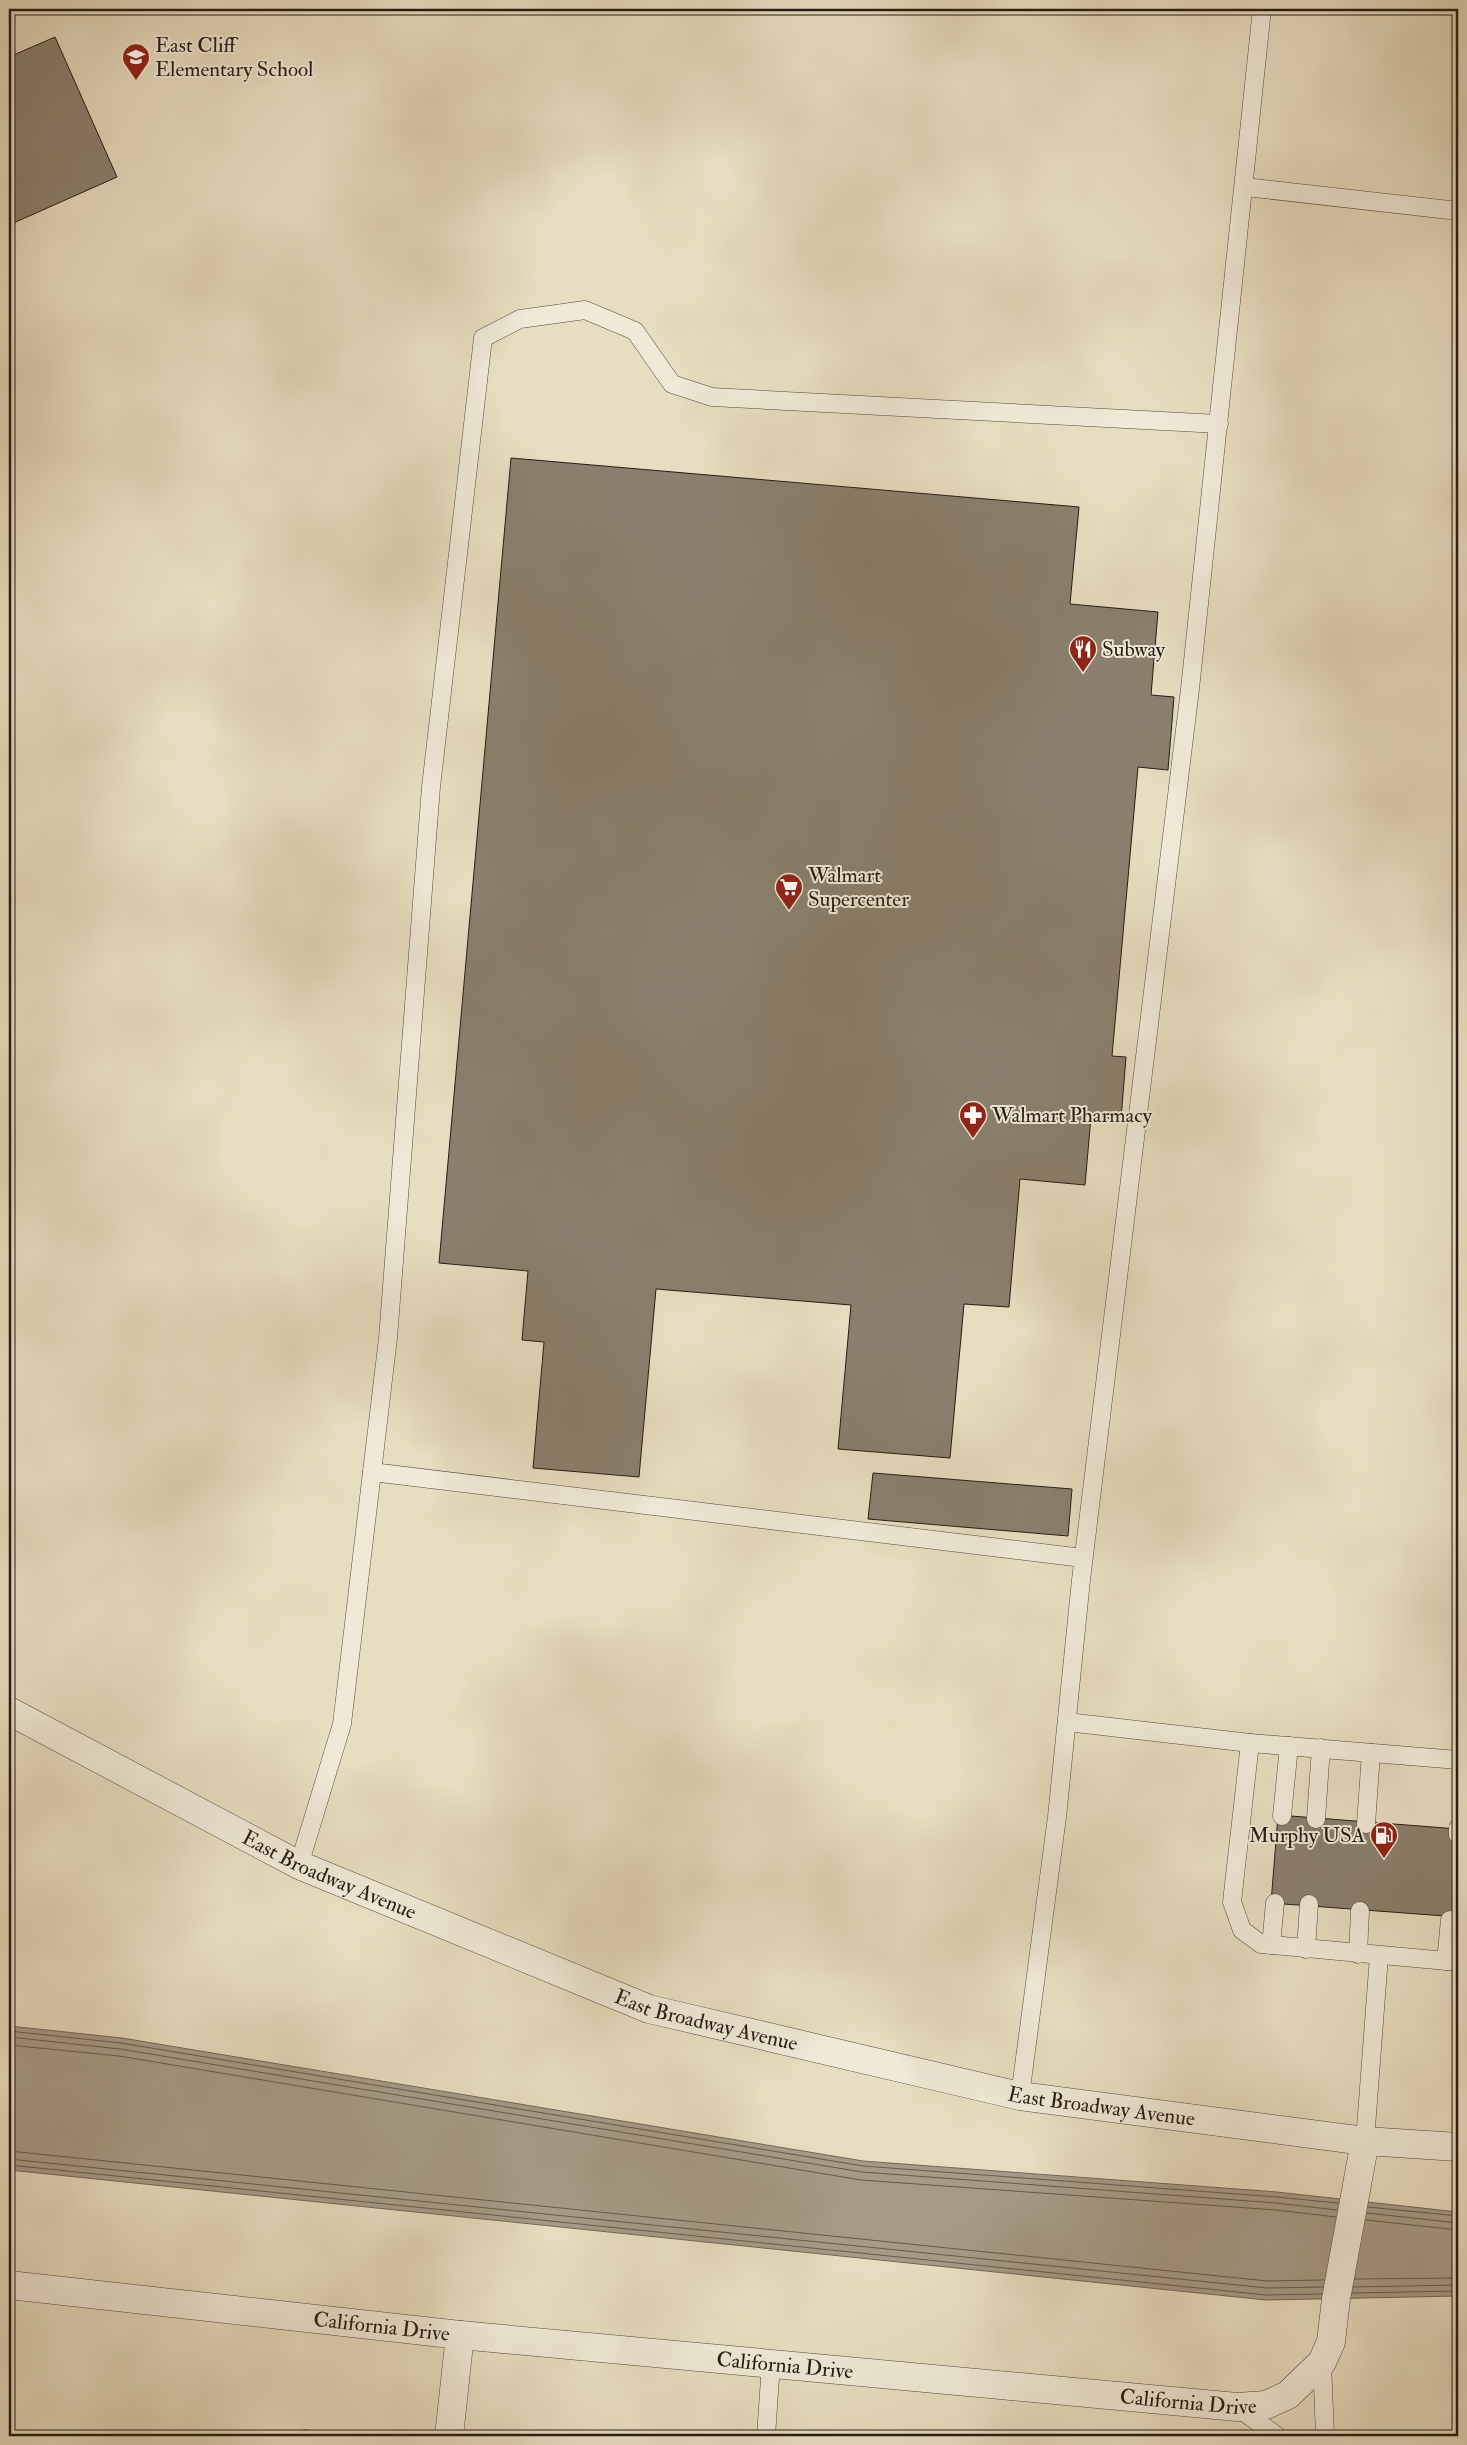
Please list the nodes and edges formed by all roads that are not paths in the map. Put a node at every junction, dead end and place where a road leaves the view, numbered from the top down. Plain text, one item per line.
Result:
1 (1262, 9) edge
2 (1245, 187) junction
3 (1458, 211) edge
4 (1219, 424) junction
5 (372, 1472) junction
6 (1084, 1558) junction
7 (9, 1711) edge
8 (1066, 1722) junction
9 (1250, 1743) junction
10 (1289, 1746) junction
11 (1321, 1748) junction
12 (1371, 1753) junction
13 (1458, 1760) edge
14 (1282, 1816) dead end
15 (1316, 1819) dead end
16 (1366, 1824) dead end
17 (1458, 1828) edge
18 (1458, 1835) edge
19 (299, 1865) junction
20 (1275, 1903) dead end
21 (1309, 1904) dead end
22 (1360, 1911) dead end
23 (1450, 1920) dead end
24 (1271, 1945) junction
25 (1306, 1949) junction
26 (1358, 1954) junction
27 (1379, 1956) junction
28 (1452, 1962) edge
29 (1020, 2096) junction
30 (1365, 2141) junction
31 (1458, 2147) edge
32 (9, 2285) edge
33 (460, 2335) junction
34 (1322, 2362) junction
35 (770, 2364) junction
36 (1237, 2407) junction
37 (449, 2436) edge
38 (766, 2436) edge
39 (1277, 2436) edge
40 (1325, 2436) edge

1 - 2 lane
2 - 3 lane
2 - 4 lane
4 - 5 lane
4 - 6 lane
5 - 6 lane
5 - 19 lane
6 - 8 lane
7 - 19 street, East Broadway Avenue
8 - 9 lane
8 - 29 lane
9 - 10 lane
9 - 24 lane
10 - 11 lane
10 - 14 lane
11 - 12 lane
11 - 15 lane
12 - 13 lane
12 - 16 lane
17 - 18 lane
19 - 29 street, East Broadway Avenue
20 - 24 lane
21 - 25 lane
22 - 26 lane
23 - 28 lane
24 - 25 lane
25 - 26 lane
26 - 27 lane
27 - 28 lane
27 - 30 lane
29 - 30 street, East Broadway Avenue
30 - 31 street, East Broadway Avenue
30 - 34 street, California Drive
32 - 33 street, California Drive
33 - 35 street, California Drive
33 - 37 street
34 - 36 street, California Drive
34 - 40 lane
35 - 36 street, California Drive
35 - 38 lane
36 - 39 lane

